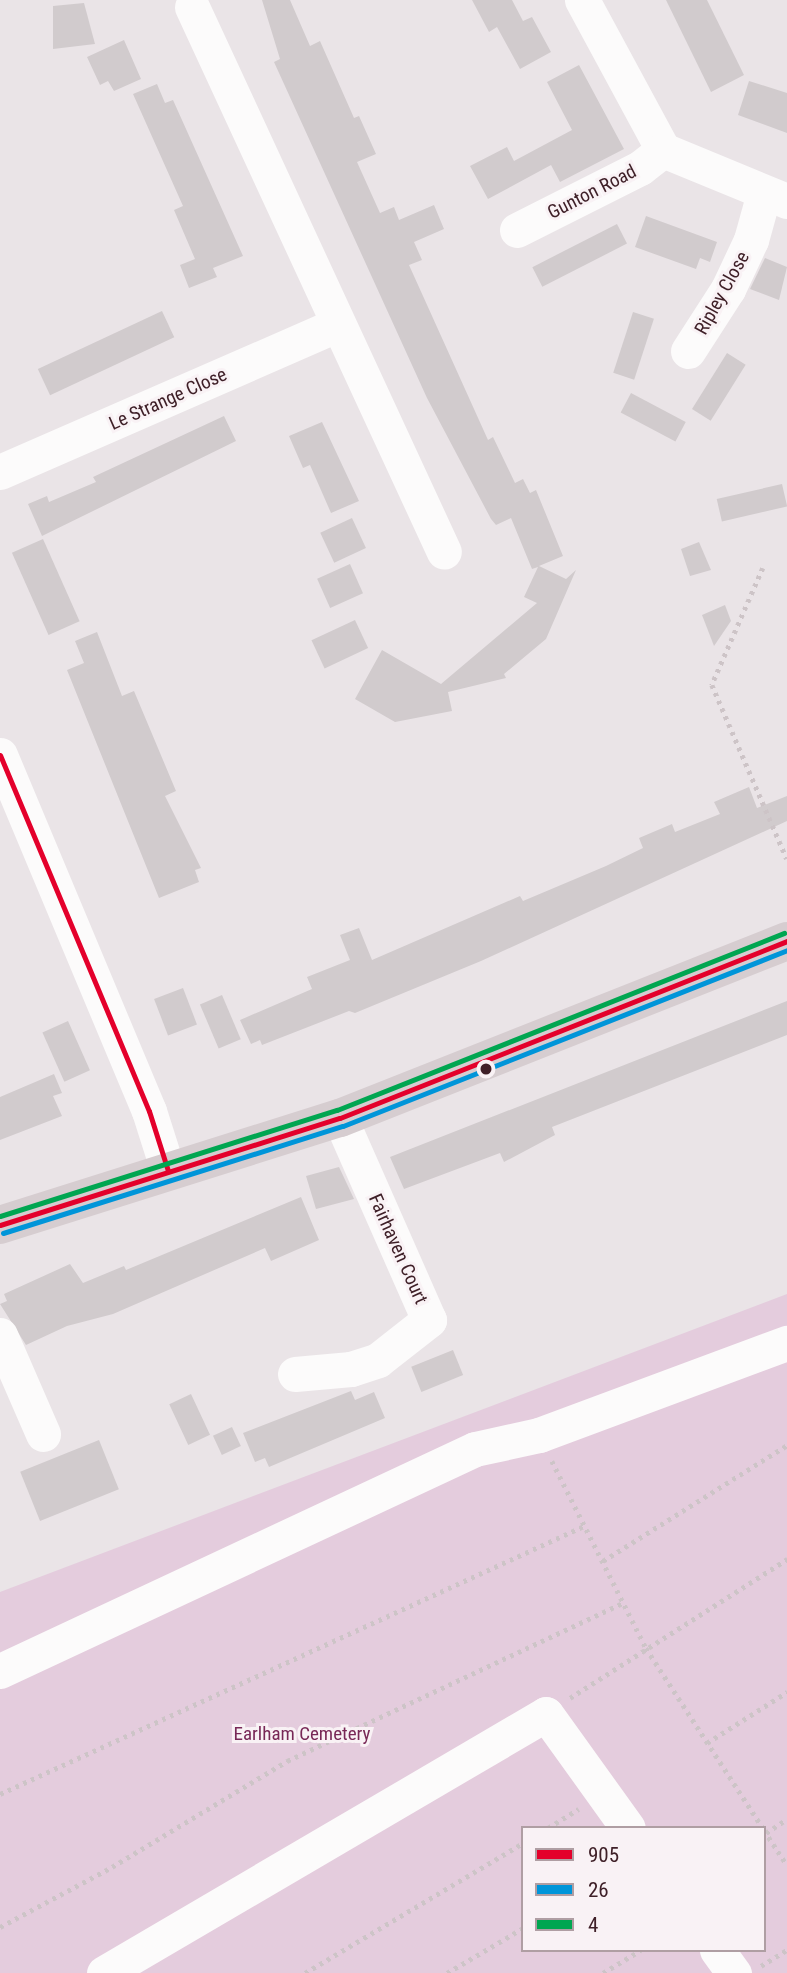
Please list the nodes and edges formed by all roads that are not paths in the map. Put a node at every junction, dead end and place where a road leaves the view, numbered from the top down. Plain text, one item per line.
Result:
1 (582, 0) edge
2 (192, 7) dead end
3 (663, 150) junction
4 (775, 197) edge
5 (517, 230) dead end
6 (336, 326) junction
7 (688, 351) dead end
8 (0, 472) edge
9 (444, 552) dead end
10 (0, 755) edge
11 (787, 941) edge
12 (340, 1118) junction
13 (168, 1171) junction
14 (0, 1225) edge
15 (0, 1335) edge
16 (787, 1343) edge
17 (295, 1374) dead end
18 (43, 1434) dead end
19 (0, 1671) edge
20 (627, 1826) edge
21 (718, 1952) edge
22 (104, 1973) edge
23 (734, 1973) edge

1 - 3 street
2 - 6 street
3 - 4 street
3 - 5 street, Gunton Road
4 - 7 street, Ripley Close
6 - 8 street, Le Strange Close
6 - 9 street
10 - 13 street
11 - 12 main road
12 - 13 main road
12 - 17 street, Fairhaven Court
13 - 14 main road
15 - 18 street
16 - 19 street
20 - 22 street
21 - 23 street

